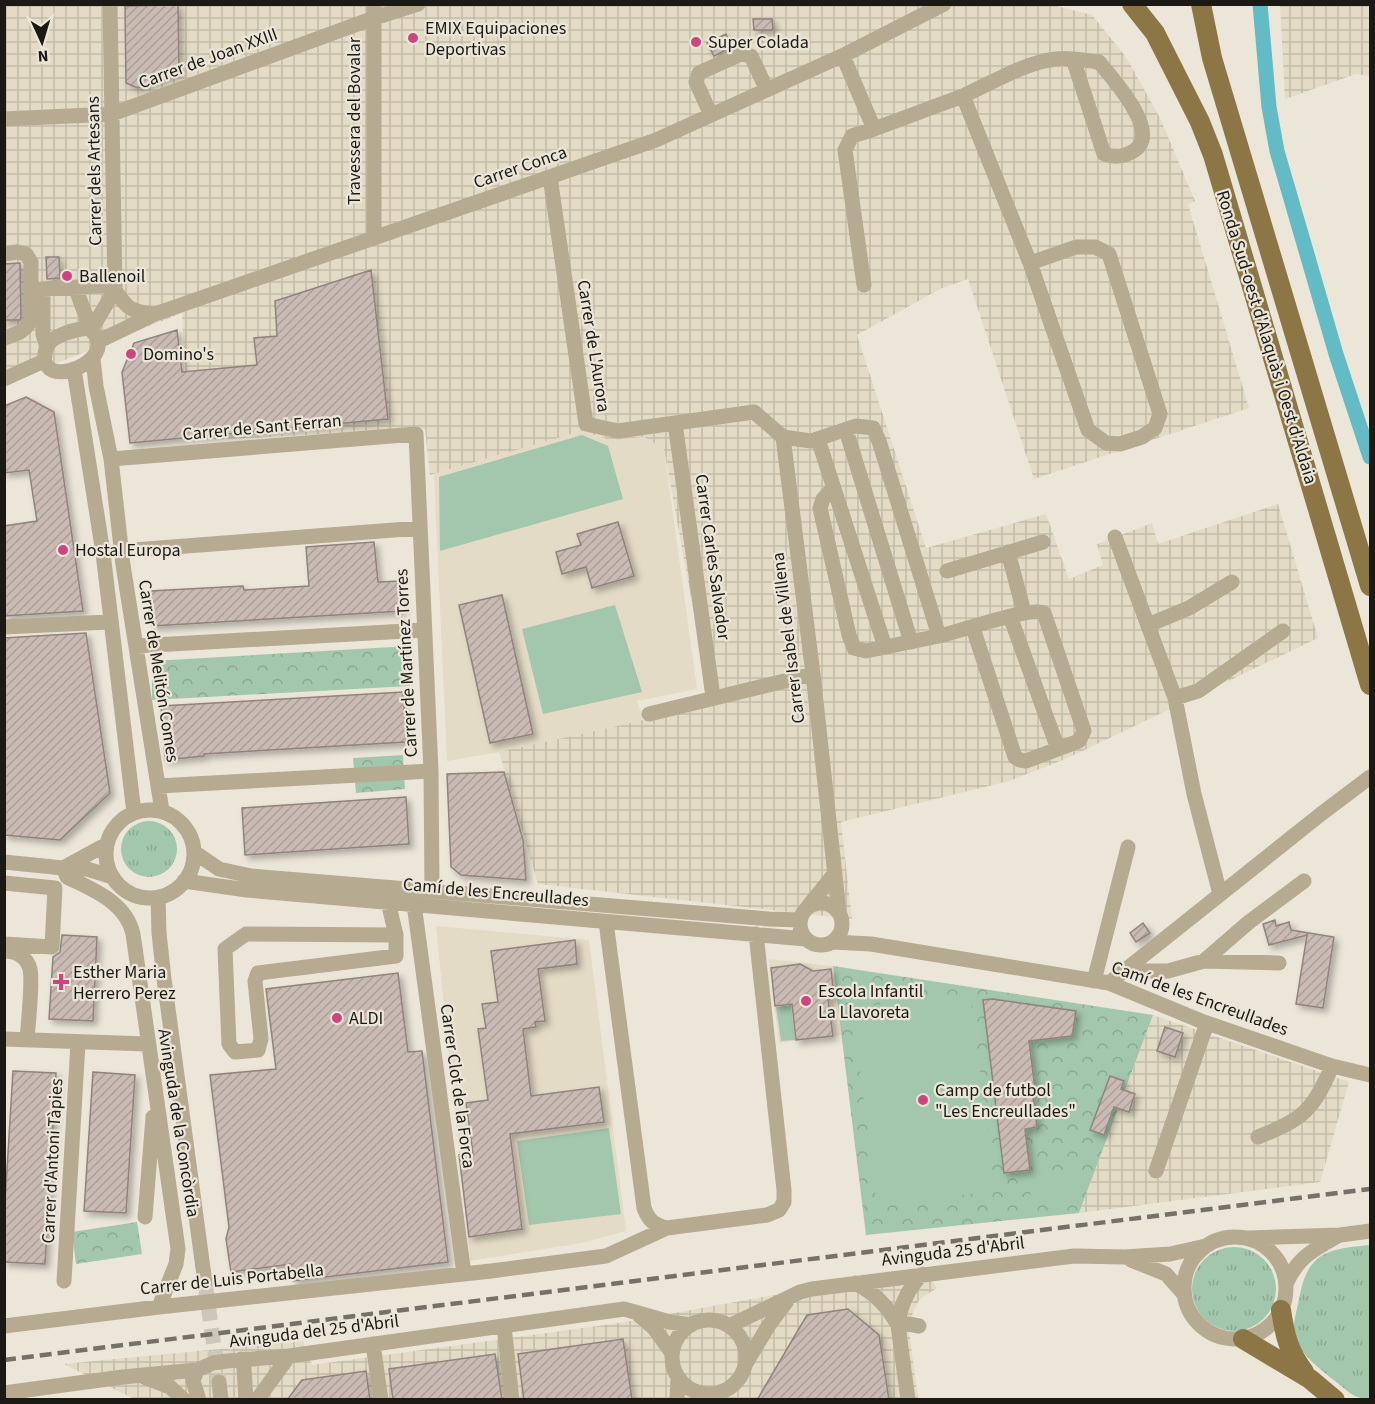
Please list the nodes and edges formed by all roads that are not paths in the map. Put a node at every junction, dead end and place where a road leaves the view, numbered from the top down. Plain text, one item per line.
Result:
1 (110, 4) edge
2 (418, 4) edge
3 (920, 4) edge
4 (944, 4) edge
5 (1132, 4) edge
6 (1202, 4) edge
7 (374, 11) edge
8 (844, 55) junction
9 (1073, 59) junction
10 (767, 90) junction
11 (963, 96) junction
12 (112, 114) junction
13 (711, 115) junction
14 (4, 119) edge
15 (874, 129) junction
16 (550, 177) junction
17 (374, 237) junction
18 (4, 246) edge
19 (4, 254) edge
20 (31, 261) junction
21 (1030, 263) junction
22 (864, 285) dead end
23 (75, 287) junction
24 (115, 287) junction
25 (155, 314) junction
26 (92, 333) junction
27 (4, 338) edge
28 (45, 354) junction
29 (93, 358) junction
30 (74, 369) junction
31 (4, 379) edge
32 (675, 423) junction
33 (846, 430) junction
34 (416, 434) joint
35 (783, 437) junction
36 (818, 439) junction
37 (111, 459) junction
38 (833, 488) junction
39 (420, 528) junction
40 (1115, 537) dead end
41 (1043, 542) dead end
42 (121, 551) junction
43 (1008, 552) junction
44 (947, 571) dead end
45 (1232, 582) dead end
46 (1371, 586) edge
47 (1017, 614) junction
48 (110, 621) junction
49 (1148, 625) junction
50 (4, 627) edge
51 (973, 628) junction
52 (424, 630) junction
53 (1283, 632) dead end
54 (939, 636) junction
55 (911, 642) junction
56 (136, 646) junction
57 (885, 647) junction
58 (813, 674) junction
59 (1371, 685) edge
60 (713, 697) junction
61 (1175, 698) junction
62 (649, 714) dead end
63 (1058, 749) junction
64 (431, 771) junction
65 (1371, 777) edge
66 (158, 786) junction
67 (162, 811) junction
68 (134, 813) junction
69 (107, 844) junction
70 (1128, 847) dead end
71 (194, 852) junction
72 (4, 862) edge
73 (63, 868) junction
74 (835, 873) junction
75 (113, 877) junction
76 (184, 881) junction
77 (1304, 881) dead end
78 (4, 883) edge
79 (432, 891) junction
80 (1220, 894) junction
81 (158, 897) junction
82 (388, 902) junction
83 (414, 904) junction
84 (804, 914) junction
85 (840, 916) junction
86 (606, 922) junction
87 (756, 934) junction
88 (396, 935) junction
89 (806, 939) junction
90 (833, 942) junction
91 (871, 944) junction
92 (4, 945) edge
93 (4, 951) edge
94 (1204, 961) junction
95 (1279, 963) dead end
96 (1129, 967) junction
97 (1101, 982) junction
98 (1208, 1023) junction
99 (4, 1039) edge
100 (27, 1040) junction
101 (78, 1043) junction
102 (147, 1044) junction
103 (1332, 1066) junction
104 (1371, 1075) edge
105 (155, 1090) junction
106 (1258, 1137) dead end
107 (1156, 1171) dead end
108 (145, 1217) dead end
109 (667, 1228) junction
110 (1371, 1231) edge
111 (1340, 1234) junction
112 (1246, 1238) junction
113 (1206, 1246) junction
114 (1125, 1257) junction
115 (464, 1274) junction
116 (922, 1274) junction
117 (64, 1281) dead end
118 (855, 1282) junction
119 (205, 1283) tunnel mouth
120 (1286, 1284) junction
121 (1184, 1293) junction
122 (789, 1298) junction
123 (159, 1307) junction
124 (629, 1309) junction
125 (1281, 1310) junction
126 (691, 1325) junction
127 (898, 1325) junction
128 (4, 1326) edge
129 (504, 1326) junction
130 (729, 1326) junction
131 (919, 1326) dead end
132 (1243, 1339) junction
133 (374, 1344) junction
134 (672, 1353) junction
135 (290, 1356) junction
136 (242, 1359) junction
137 (746, 1363) junction
138 (197, 1370) junction
139 (138, 1375) junction
140 (678, 1378) junction
141 (1310, 1379) junction
142 (219, 1382) tunnel mouth
143 (4, 1393) edge
144 (729, 1393) edge
145 (184, 1400) edge
146 (200, 1400) edge
147 (221, 1400) edge
148 (246, 1400) edge
149 (257, 1400) edge
150 (381, 1400) edge
151 (513, 1400) edge
152 (677, 1400) edge
153 (908, 1400) edge
154 (1335, 1400) edge

1 - 12 street, Carrer dels Artesans
2 - 7 street, Carrer de Joan XXIII
3 - 8 street
4 - 8 street, Carrer Conca
5 - 59 main road, Ronda Sud-oest d'Alaquàs i Oest d'Aldaia
6 - 46 main road, Ronda Sud-oest d'Alaquàs i Oest d'Aldaia
7 - 12 street, Carrer de Joan XXIII
7 - 17 street, Travessera del Bovalar
8 - 10 street, Carrer Conca
8 - 15 street
9 - 9 street
9 - 11 street
10 - 13 street, Carrer Conca
10 - 13 street
11 - 15 street
11 - 21 street
12 - 14 street, Carrer de Joan XXIII
12 - 24 street, Carrer dels Artesans
13 - 16 street, Carrer Conca
15 - 22 street
16 - 17 street, Carrer Conca
16 - 32 street, Carrer de L'Aurora
17 - 25 street, Carrer Conca
18 - 20 street
19 - 20 street
20 - 27 street
21 - 21 street
23 - 24 street
23 - 26 street
23 - 28 street
24 - 25 street
24 - 26 street
25 - 26 street, Carrer Conca
26 - 28 street
26 - 29 street
28 - 30 street
28 - 31 street
29 - 30 street
29 - 37 street, Carrer de Melitón Comes
30 - 48 street
32 - 35 street, Carrer de L'Aurora
32 - 60 street, Carrer Carles Salvador
33 - 36 street
33 - 54 street
33 - 55 street
34 - 37 street, Carrer de Sant Ferran
34 - 39 street, Carrer de Martínez Torres
35 - 36 street
35 - 58 street, Carrer Isabel de Villena
36 - 38 street
37 - 42 street, Carrer de Melitón Comes
38 - 57 street
38 - 57 street
39 - 42 street
39 - 52 street, Carrer de Martínez Torres
40 - 49 street
41 - 43 street
42 - 56 street, Carrer de Melitón Comes
43 - 44 street
43 - 47 street
45 - 49 street
47 - 51 street
47 - 63 street
47 - 63 street
48 - 50 street
48 - 68 street
49 - 61 street
51 - 54 street
51 - 63 street
52 - 56 street
52 - 64 street, Carrer de Martínez Torres
53 - 61 street
54 - 55 street
55 - 57 street
56 - 66 street, Carrer de Melitón Comes
58 - 60 street
58 - 74 street, Carrer Isabel de Villena
60 - 62 street
61 - 80 street
64 - 66 street
64 - 79 street, Carrer de Martínez Torres
65 - 80 street
66 - 67 street, Carrer de Melitón Comes
67 - 68 street
67 - 71 street
68 - 69 street
69 - 73 street
69 - 75 street
70 - 97 street
71 - 76 street
71 - 79 street, Camí de les Encreullades
72 - 73 street
73 - 75 street
73 - 102 street, Avinguda de la Concòrdia
74 - 84 street
74 - 85 street, Carrer Isabel de Villena
75 - 81 street
76 - 81 street
76 - 82 street, Camí de les Encreullades
77 - 94 street
78 - 92 street
79 - 84 street, Camí de les Encreullades
80 - 96 street
81 - 119 street, Avinguda de la Concòrdia
82 - 83 street, Camí de les Encreullades
82 - 88 street
83 - 86 street, Camí de les Encreullades
83 - 115 street, Carrer Clot de la Forca
84 - 85 street
84 - 89 street
85 - 90 street
85 - 91 street
86 - 87 street, Camí de les Encreullades
86 - 109 street
87 - 89 street, Camí de les Encreullades
87 - 109 street, Carrer de Luis Portabella
88 - 88 street
89 - 90 street
90 - 91 street, Camí de les Encreullades
91 - 97 street, Camí de les Encreullades
93 - 100 street
94 - 95 street
94 - 96 street
96 - 97 street
97 - 98 street, Camí de les Encreullades
98 - 103 street, Camí de les Encreullades
98 - 107 street
99 - 100 street
100 - 101 street
101 - 102 street
101 - 117 street, Carrer d'Antoni Tàpies
102 - 105 street, Avinguda de la Concòrdia
103 - 104 street, Camí de les Encreullades
103 - 106 street
105 - 108 street
105 - 123 street, Avinguda de la Concòrdia
109 - 115 street, Carrer de Luis Portabella
110 - 111 street
111 - 112 street
111 - 120 street
112 - 113 street
112 - 120 street
113 - 114 street, Avinguda 25 d'Abril
113 - 121 street
114 - 116 street, Avinguda 25 d'Abril
114 - 121 street, Avinguda 25 d'Abril
115 - 123 street, Carrer de Luis Portabella
116 - 118 street, Avinguda 25 d'Abril
116 - 127 street
118 - 122 street, Avinguda 25 d'Abril
118 - 127 street
120 - 125 street
121 - 132 street
122 - 130 street, Avinguda 25 d'Abril
122 - 137 street
123 - 128 street, Carrer de Luis Portabella
124 - 126 street, Avinguda del 25 d'Abril
124 - 129 street, Avinguda del 25 d'Abril
124 - 134 street
125 - 132 street
125 - 141 main road
126 - 130 street
126 - 134 street
127 - 131 street
127 - 153 street
129 - 133 street, Avinguda del 25 d'Abril
129 - 151 street
130 - 137 street
132 - 141 main road
133 - 135 street, Avinguda del 25 d'Abril
133 - 150 street
134 - 140 street
135 - 136 street, Avinguda del 25 d'Abril
135 - 149 street
136 - 138 street, Avinguda del 25 d'Abril
136 - 148 street
137 - 144 street
138 - 139 street, Avinguda del 25 d'Abril
138 - 146 street
139 - 143 street, Avinguda del 25 d'Abril
139 - 145 street
140 - 144 street
140 - 152 street
141 - 154 main road
142 - 147 street

